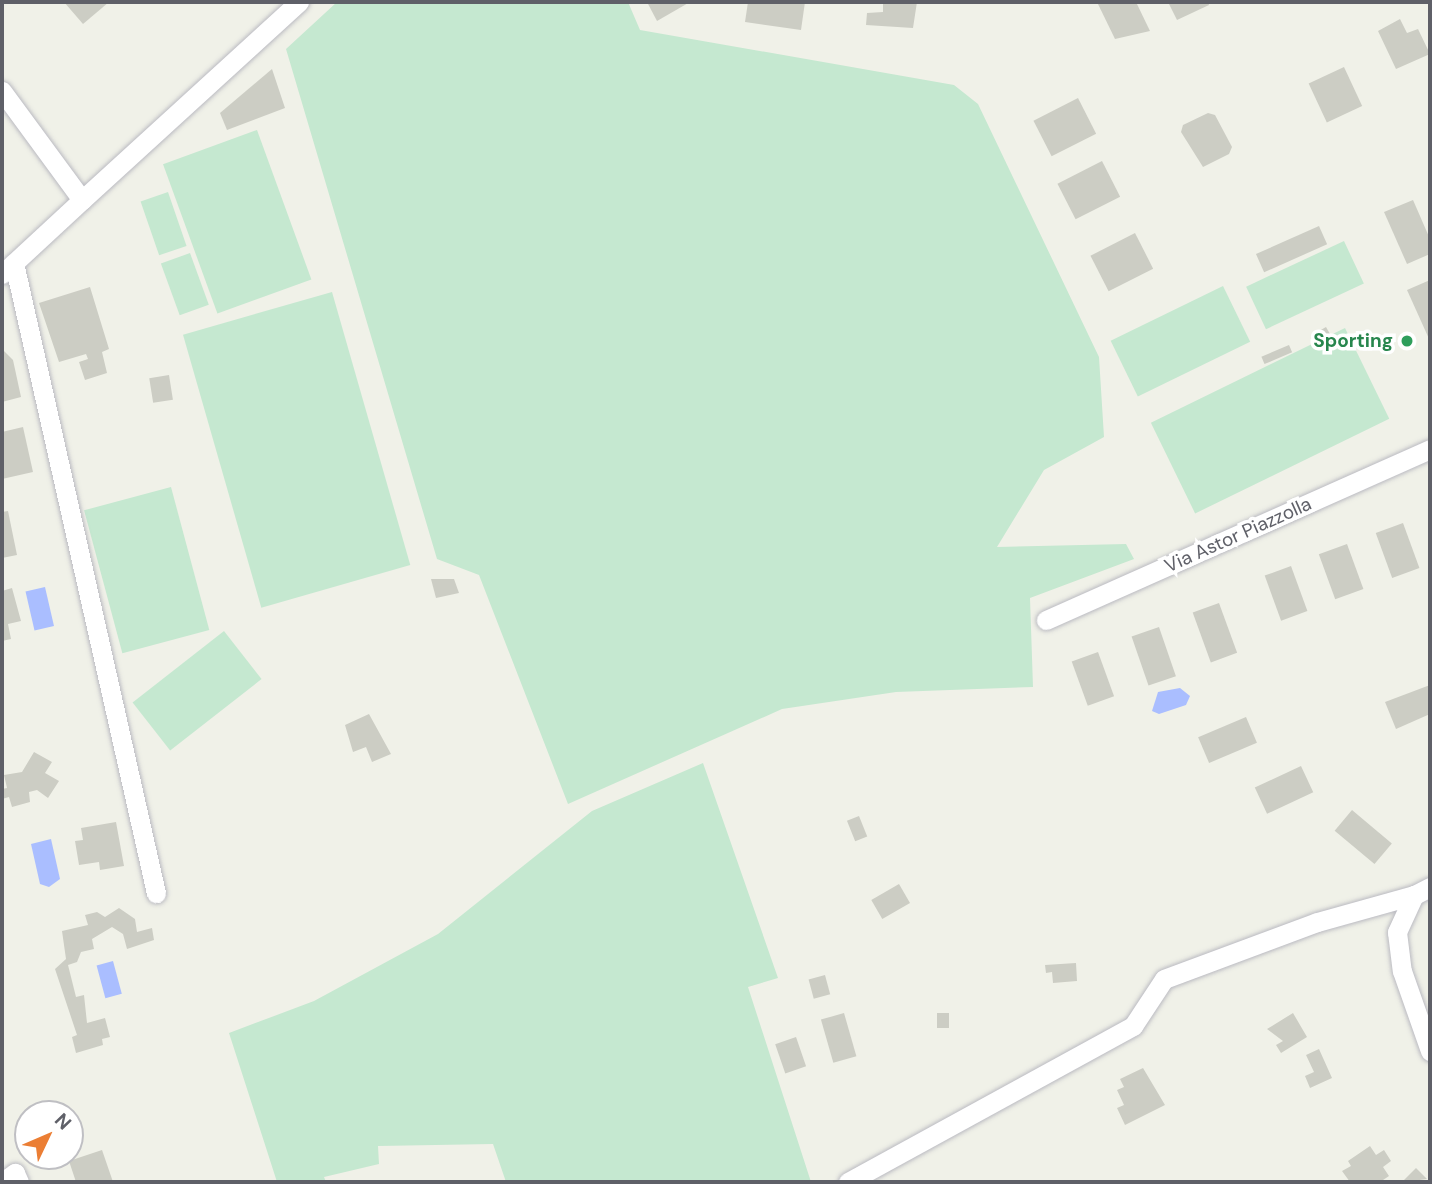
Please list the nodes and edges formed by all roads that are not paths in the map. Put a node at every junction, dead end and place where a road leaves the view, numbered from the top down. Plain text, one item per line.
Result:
1 (299, 2) edge
2 (2, 91) edge
3 (82, 200) junction
4 (8, 268) edge
5 (1430, 449) edge
6 (1046, 621) dead end
7 (1422, 891) edge
8 (156, 893) dead end
9 (1430, 1051) edge
10 (2, 1182) edge
11 (19, 1182) edge
12 (848, 1182) edge

1 - 3 street
2 - 3 street
3 - 4 street
4 - 8 street
5 - 6 street, Via Astor Piazzolla
7 - 9 street
7 - 12 street
10 - 11 street

